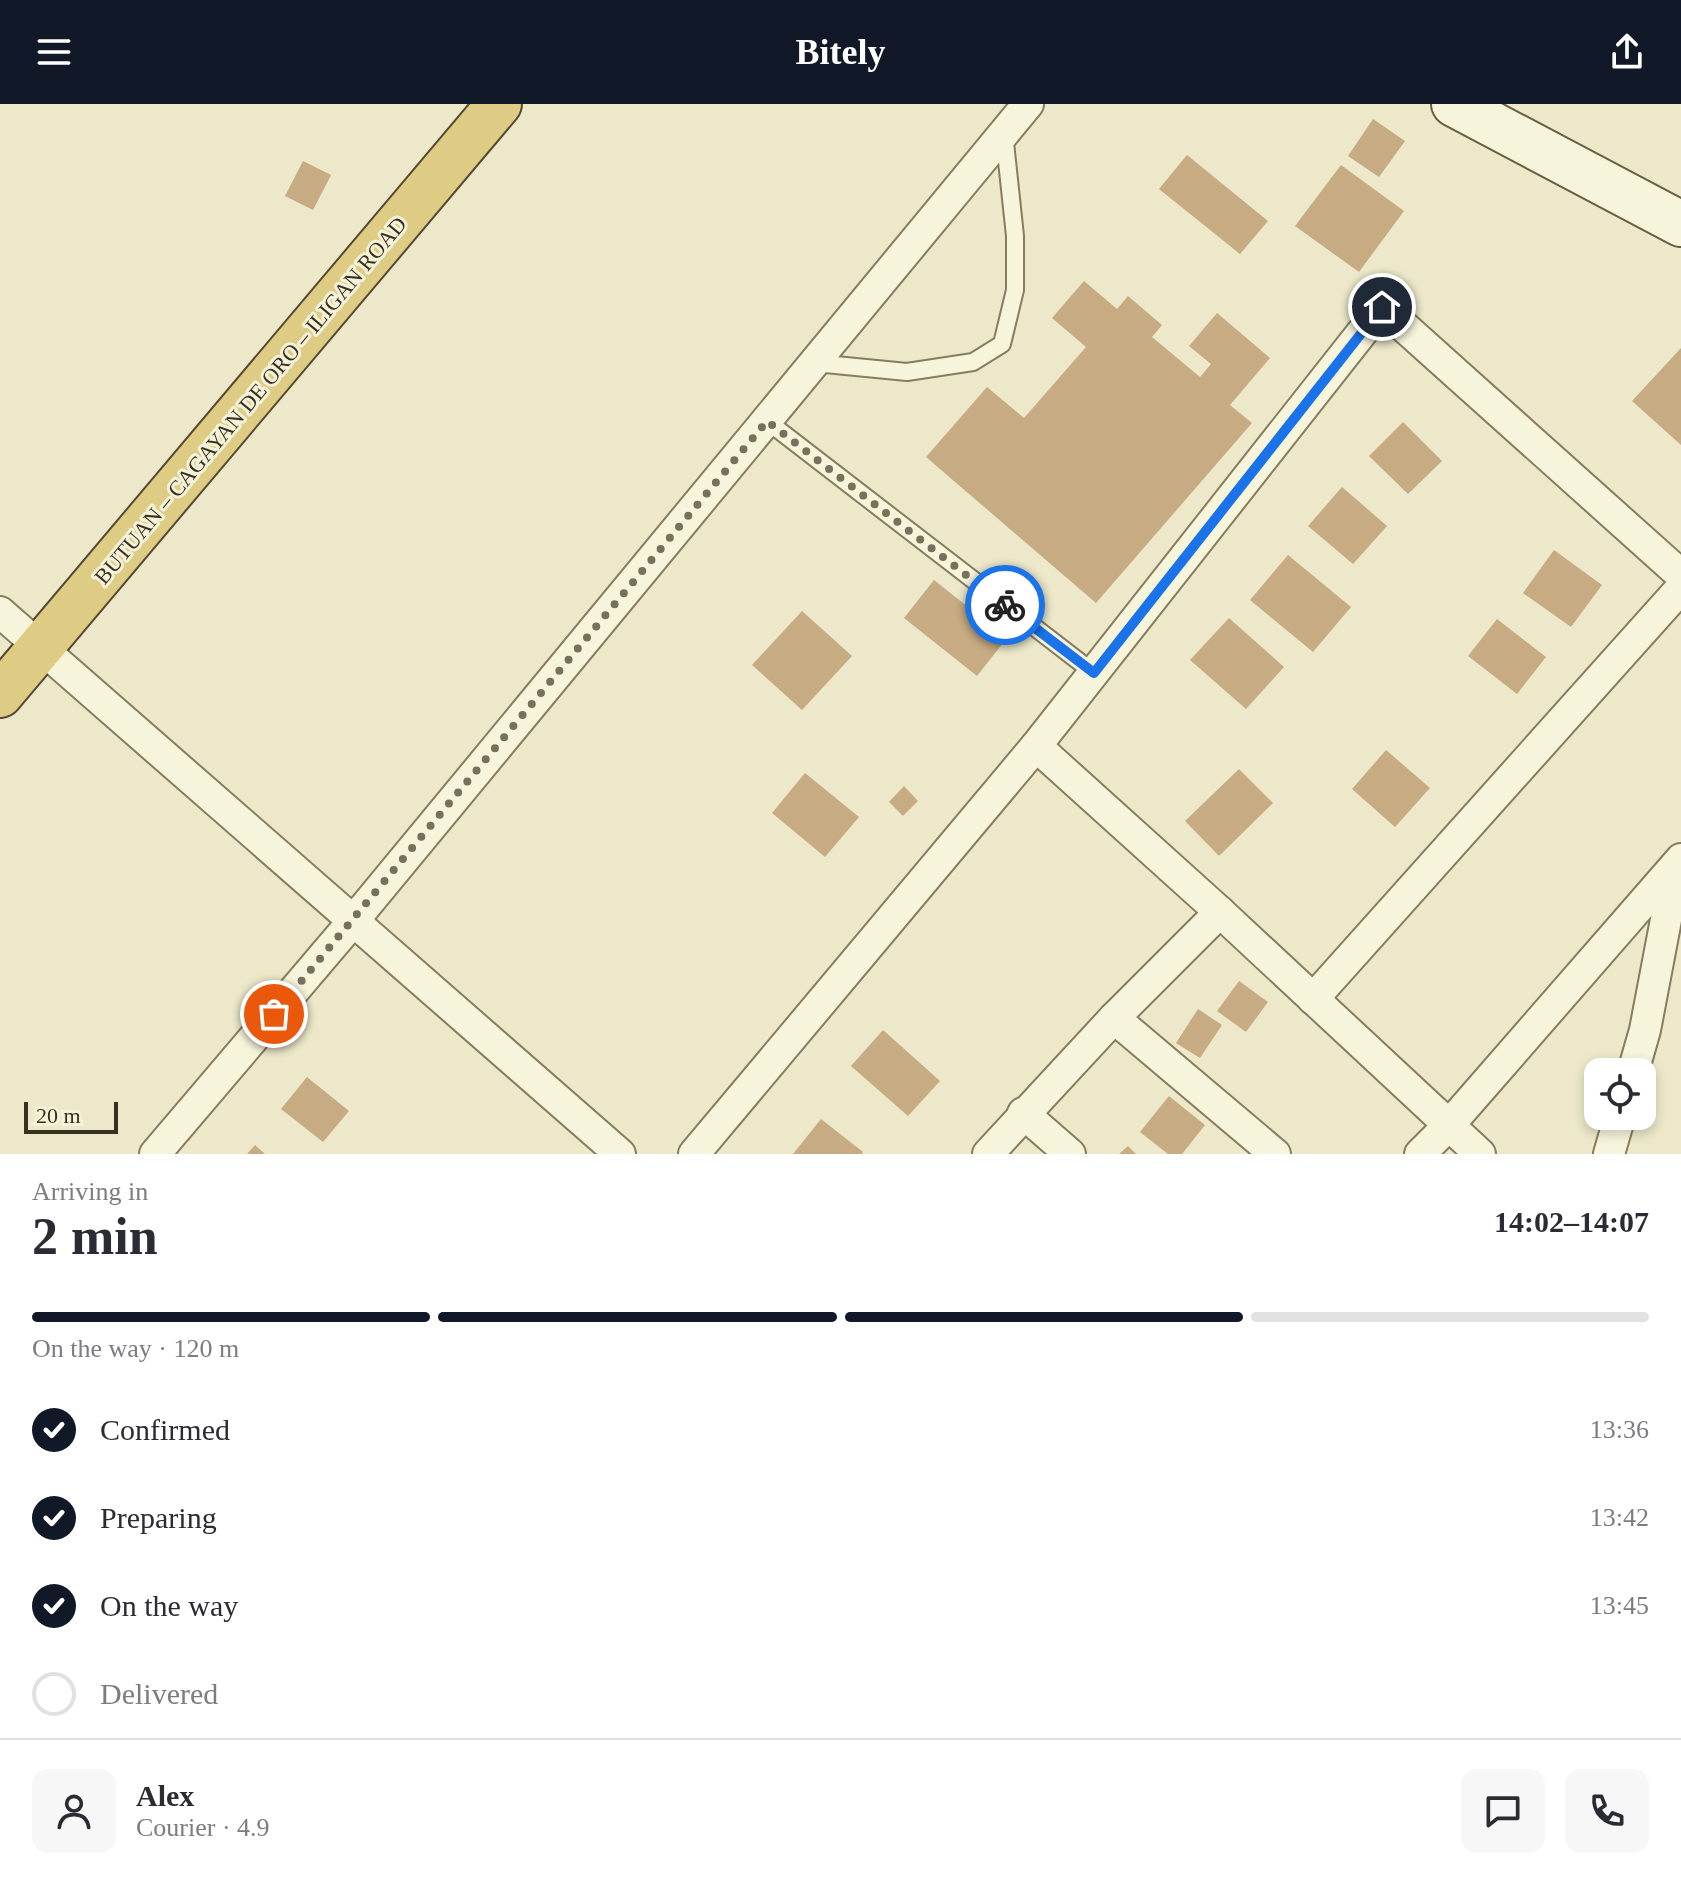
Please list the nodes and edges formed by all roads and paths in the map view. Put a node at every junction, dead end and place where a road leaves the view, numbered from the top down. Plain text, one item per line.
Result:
1 (499, 104) edge
2 (1028, 104) edge
3 (1454, 104) edge
4 (1004, 132) junction
5 (1681, 224) edge
6 (815, 363) junction
7 (767, 421) junction
8 (1681, 575) edge
9 (1681, 588) edge
10 (0, 612) edge
11 (42, 647) junction
12 (1094, 673) junction
13 (0, 695) edge
14 (1036, 746) junction
15 (1679, 862) edge
16 (1220, 912) junction
17 (354, 920) junction
18 (1313, 999) junction
19 (1114, 1018) junction
20 (1637, 1058) edge
21 (1023, 1113) junction
22 (1450, 1124) junction
23 (1616, 1130) edge
24 (155, 1154) edge
25 (620, 1154) edge
26 (694, 1154) edge
27 (988, 1154) edge
28 (1070, 1154) edge
29 (1275, 1154) edge
30 (1420, 1154) edge
31 (1480, 1154) edge
32 (1609, 1154) edge

1 - 11 highway, BUTUAN – CAGAYAN DE ORO – ILIGAN ROAD
2 - 4 street
3 - 5 main road
4 - 6 street
4 - 6 lane
6 - 7 street
7 - 12 lane
7 - 17 street
8 - 12 street
9 - 18 street
10 - 11 street
11 - 13 highway, BUTUAN – CAGAYAN DE ORO – ILIGAN ROAD
11 - 17 street
12 - 14 street
14 - 16 street
14 - 26 street
15 - 20 street
15 - 22 street
16 - 18 street
16 - 19 street
17 - 24 street
17 - 25 street
18 - 22 street
19 - 21 street
19 - 29 street
21 - 27 street
21 - 28 street
22 - 30 street
22 - 31 street
23 - 32 street

